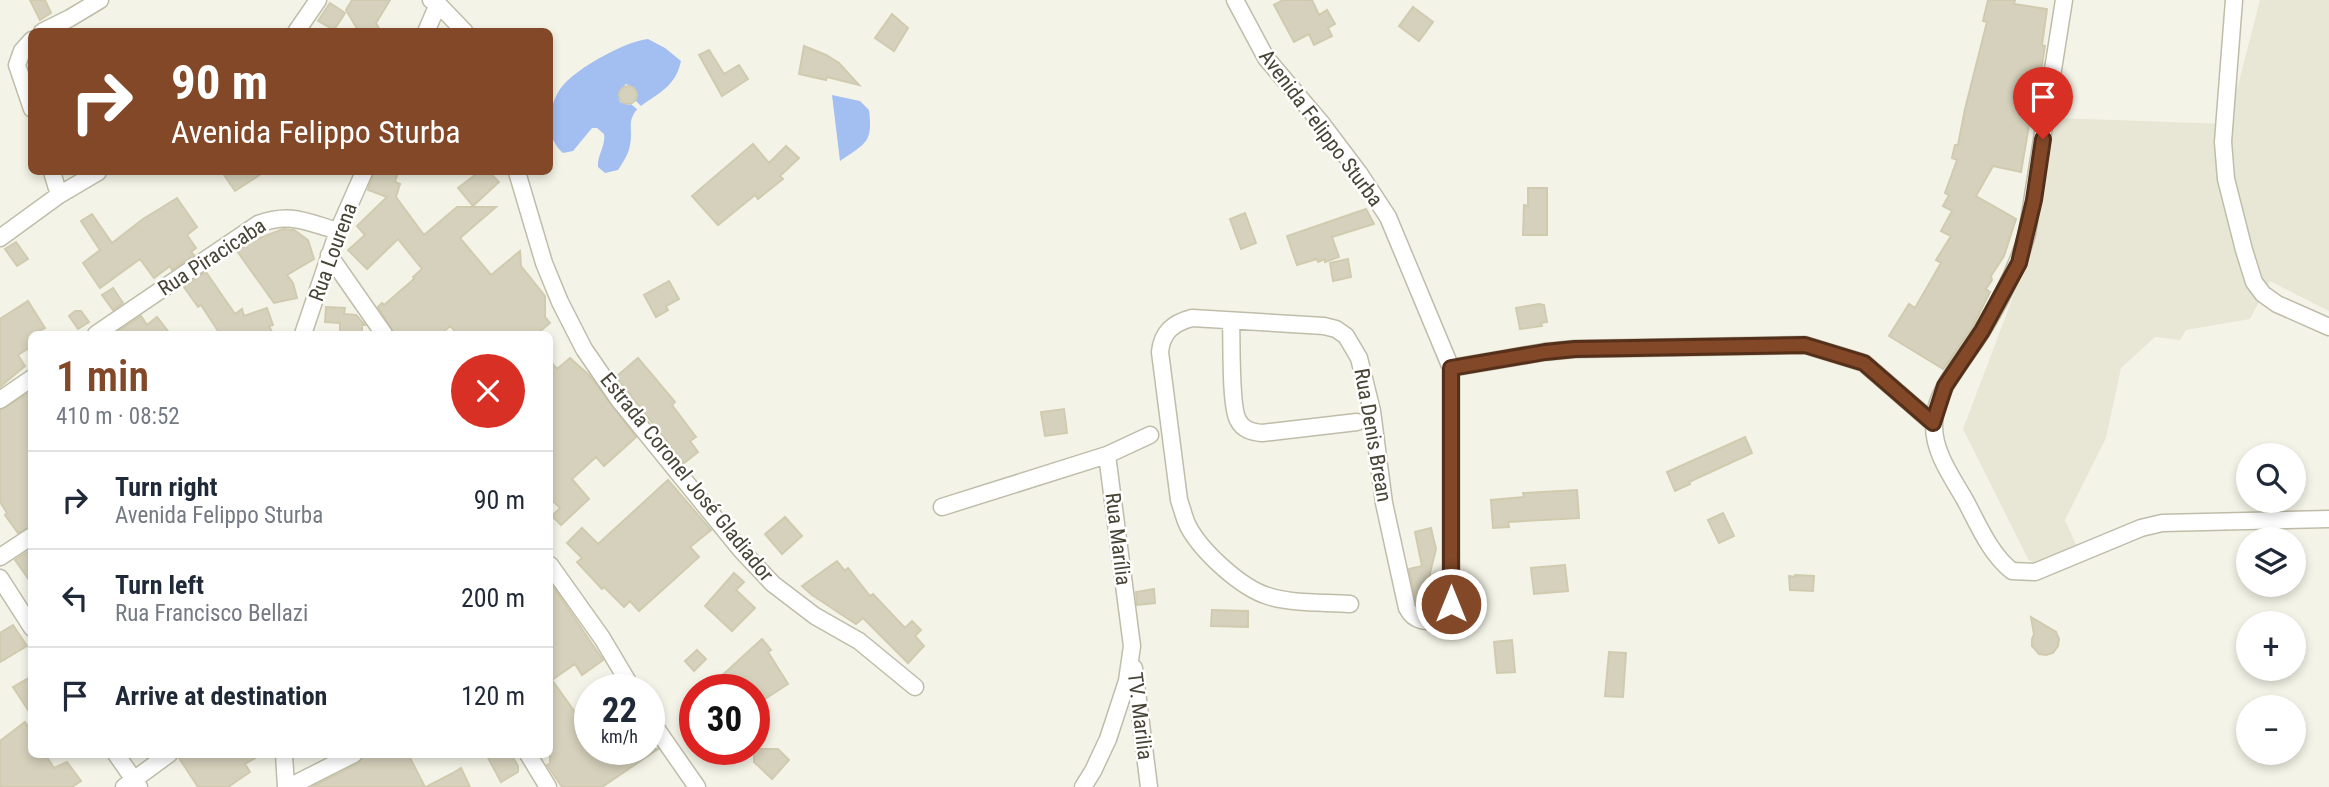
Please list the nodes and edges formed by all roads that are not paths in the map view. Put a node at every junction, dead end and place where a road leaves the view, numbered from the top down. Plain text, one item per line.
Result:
1 (100, 0) edge
2 (318, 0) edge
3 (1235, 0) edge
4 (2064, 0) edge
5 (2234, 0) edge
6 (434, 2) edge
7 (50, 28) edge
8 (299, 28) edge
9 (427, 28) edge
10 (461, 28) edge
11 (28, 44) edge
12 (28, 97) edge
13 (53, 175) edge
14 (92, 175) edge
15 (363, 175) edge
16 (518, 175) edge
17 (60, 195) junction
18 (338, 231) junction
19 (0, 238) edge
20 (329, 255) junction
21 (1231, 321) junction
22 (2329, 327) edge
23 (100, 331) edge
24 (304, 331) edge
25 (382, 331) edge
26 (1451, 368) junction
27 (28, 382) edge
28 (0, 400) edge
29 (1357, 422) dead end
30 (1933, 423) junction
31 (1150, 435) dead end
32 (1107, 455) junction
33 (942, 507) dead end
34 (2329, 520) edge
35 (28, 539) edge
36 (0, 557) edge
37 (553, 569) edge
38 (0, 578) edge
39 (1350, 604) dead end
40 (28, 622) edge
41 (1132, 646) junction
42 (623, 674) edge
43 (915, 687) dead end
44 (665, 741) edge
45 (118, 758) edge
46 (164, 758) edge
47 (284, 758) edge
48 (346, 758) edge
49 (530, 758) edge
50 (132, 785) edge
51 (287, 787) edge
52 (548, 787) edge
53 (697, 787) edge
54 (1083, 787) edge
55 (1149, 787) edge

1 - 7 street
2 - 8 street
3 - 26 street, Avenida Felippo Sturba
4 - 30 street
5 - 22 street
6 - 9 street
6 - 10 street
11 - 12 street
13 - 17 street
14 - 17 street
15 - 18 street, Rua Lourena
16 - 43 street, Estrada Coronel José Gladiador
17 - 19 street
18 - 20 street, Rua Lourena
18 - 23 street, Rua Piracicaba
20 - 24 street, Rua Lourena
20 - 25 street
21 - 26 street, Rua Denis Brean
21 - 29 street
21 - 39 street, Rua Denis Brean
26 - 30 street
27 - 28 street
30 - 34 street
31 - 32 street
32 - 33 street
32 - 41 street, Rua Marília
35 - 36 street
37 - 42 street
38 - 40 street
41 - 54 street, Rua Marília
41 - 55 street, TV. Marilia
44 - 53 street
45 - 50 street
46 - 50 street
47 - 51 street
48 - 51 street
49 - 52 street

